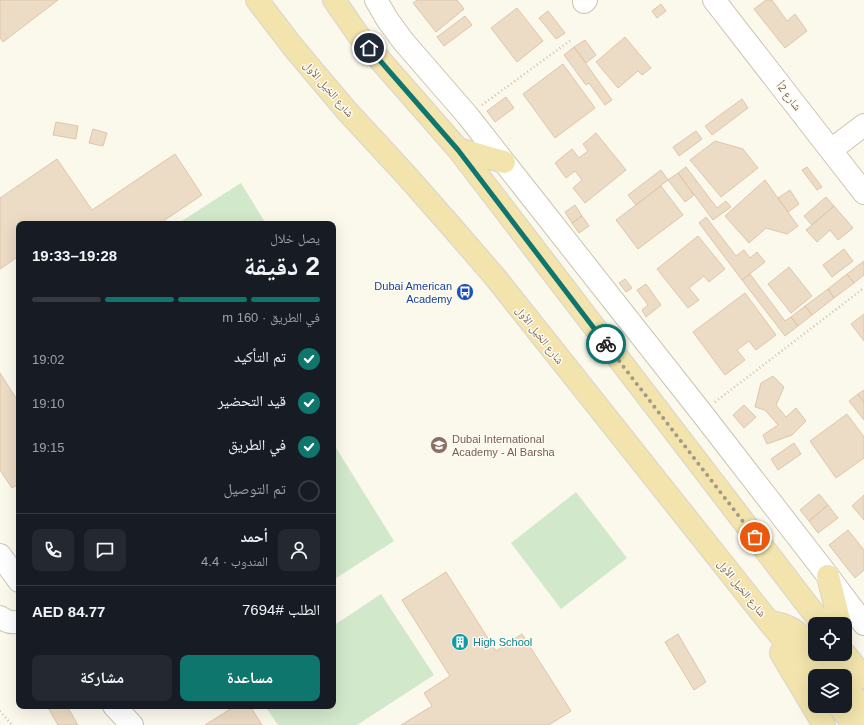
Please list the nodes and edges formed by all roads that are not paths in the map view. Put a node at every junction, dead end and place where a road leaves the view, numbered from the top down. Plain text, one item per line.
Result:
1 (257, 0) edge
2 (319, 0) edge
3 (334, 0) edge
4 (376, 0) edge
5 (714, 0) edge
6 (359, 36) junction
7 (864, 125) edge
8 (458, 150) junction
9 (831, 150) junction
10 (504, 162) junction
11 (864, 193) edge
12 (0, 555) edge
13 (828, 576) junction
14 (16, 577) edge
15 (0, 617) edge
16 (817, 617) edge
17 (838, 617) edge
18 (769, 622) junction
19 (16, 623) edge
20 (864, 624) edge
21 (808, 643) edge
22 (808, 669) edge
23 (852, 694) edge
24 (116, 709) edge
25 (864, 709) edge
26 (845, 713) edge
27 (129, 724) edge
28 (824, 725) edge
29 (854, 725) edge

1 - 18 main road, شارع الخيل الأول
2 - 6 main road
3 - 6 main road
4 - 10 street
5 - 9 street, شارع 2أ
6 - 8 main road
7 - 9 street
8 - 10 main road
8 - 16 main road
9 - 11 street, شارع 2أ
10 - 13 street
12 - 14 street
13 - 17 main road
13 - 20 street
15 - 19 street
18 - 21 main road
18 - 22 main road, شارع الخيل الأول
18 - 28 main road
23 - 25 main road
24 - 27 street
26 - 29 main road

